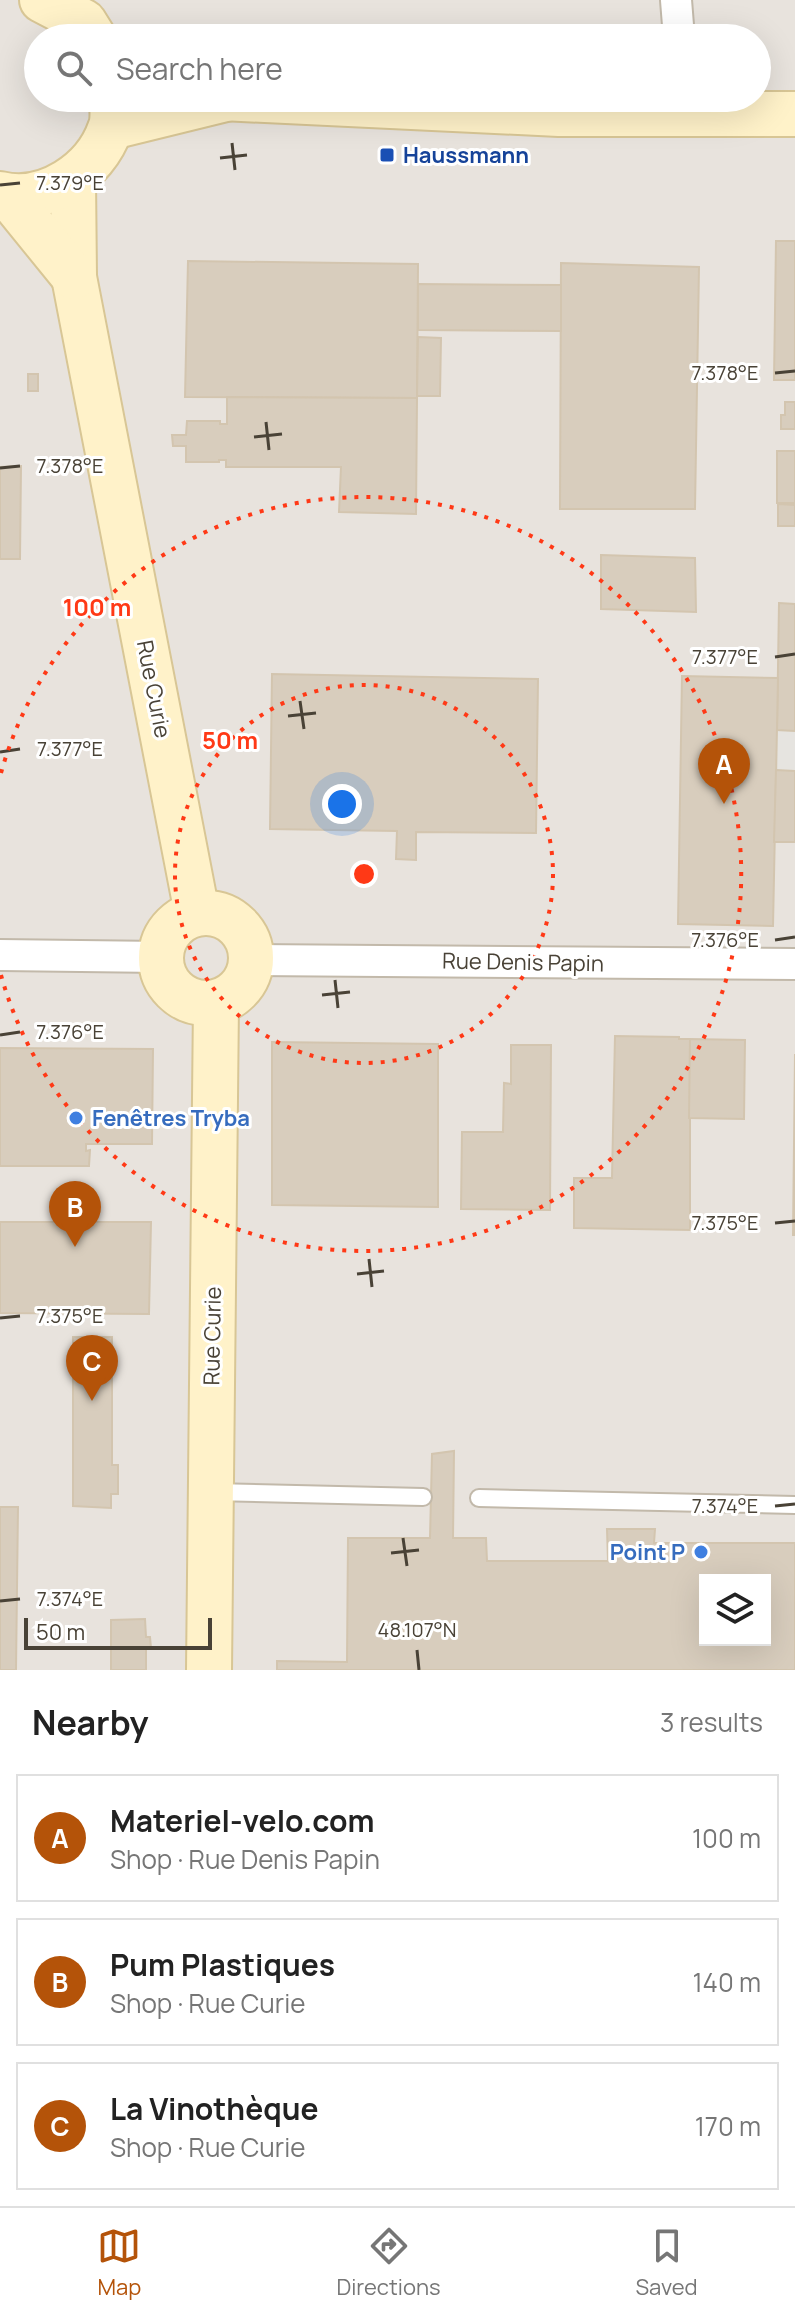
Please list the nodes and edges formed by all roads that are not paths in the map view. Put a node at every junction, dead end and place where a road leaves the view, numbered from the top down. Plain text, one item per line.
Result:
1 (42, 0) edge
2 (676, 0) edge
3 (85, 24) edge
4 (678, 24) edge
5 (112, 112) edge
6 (514, 112) edge
7 (590, 112) edge
8 (767, 112) edge
9 (795, 114) edge
10 (73, 179) junction
11 (5, 196) edge
12 (74, 277) junction
13 (197, 913) junction
14 (0, 955) edge
15 (161, 957) junction
16 (252, 960) junction
17 (795, 964) edge
18 (216, 1003) junction
19 (211, 1492) junction
20 (423, 1497) dead end
21 (479, 1498) dead end
22 (795, 1505) edge
23 (209, 1670) edge

1 - 3 main road
2 - 4 street
5 - 10 main road
6 - 7 main road
8 - 9 main road
10 - 11 main road
10 - 12 main road, Rue Curie
11 - 12 main road, Rue Curie
12 - 13 main road, Rue Curie
13 - 15 main road
13 - 16 main road
14 - 15 street
15 - 18 main road
16 - 17 street, Rue Denis Papin
16 - 18 main road
18 - 19 main road, Rue Curie
19 - 20 lane
19 - 23 main road, Rue Curie
21 - 22 lane

